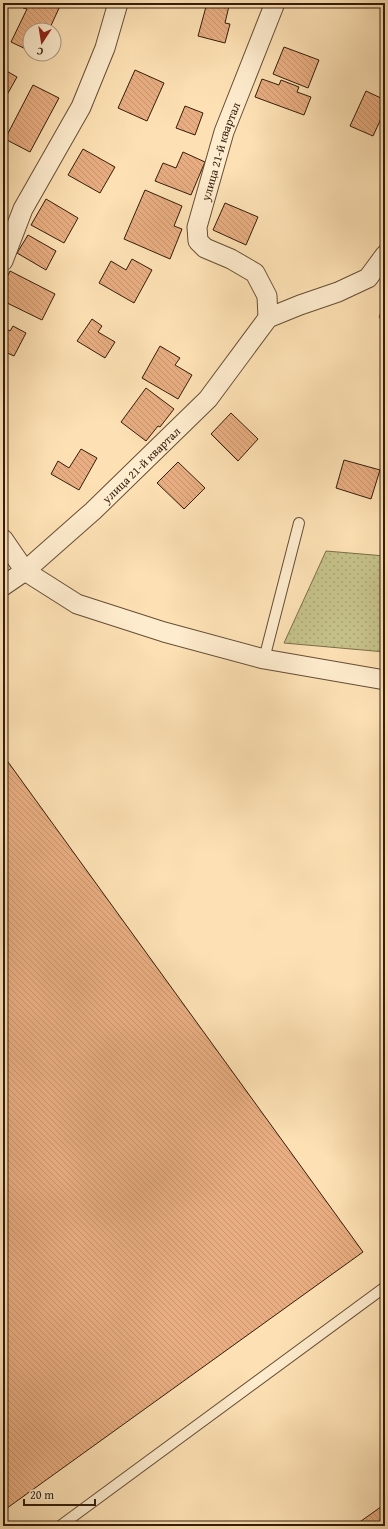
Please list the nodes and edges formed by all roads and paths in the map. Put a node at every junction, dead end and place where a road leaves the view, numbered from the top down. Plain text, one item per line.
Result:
1 (118, 3) edge
2 (275, 3) edge
3 (385, 255) edge
4 (3, 261) edge
5 (268, 318) junction
6 (299, 523) dead end
7 (3, 539) edge
8 (25, 571) junction
9 (3, 586) edge
10 (264, 659) junction
11 (385, 680) edge
12 (385, 1287) edge
13 (60, 1526) edge

1 - 4 street
2 - 5 street, улица 21-й квартал
3 - 5 street
5 - 8 street, улица 21-й квартал
6 - 10 lane
7 - 8 street
8 - 9 street, улица 21-й квартал
8 - 10 street
10 - 11 street
12 - 13 lane

